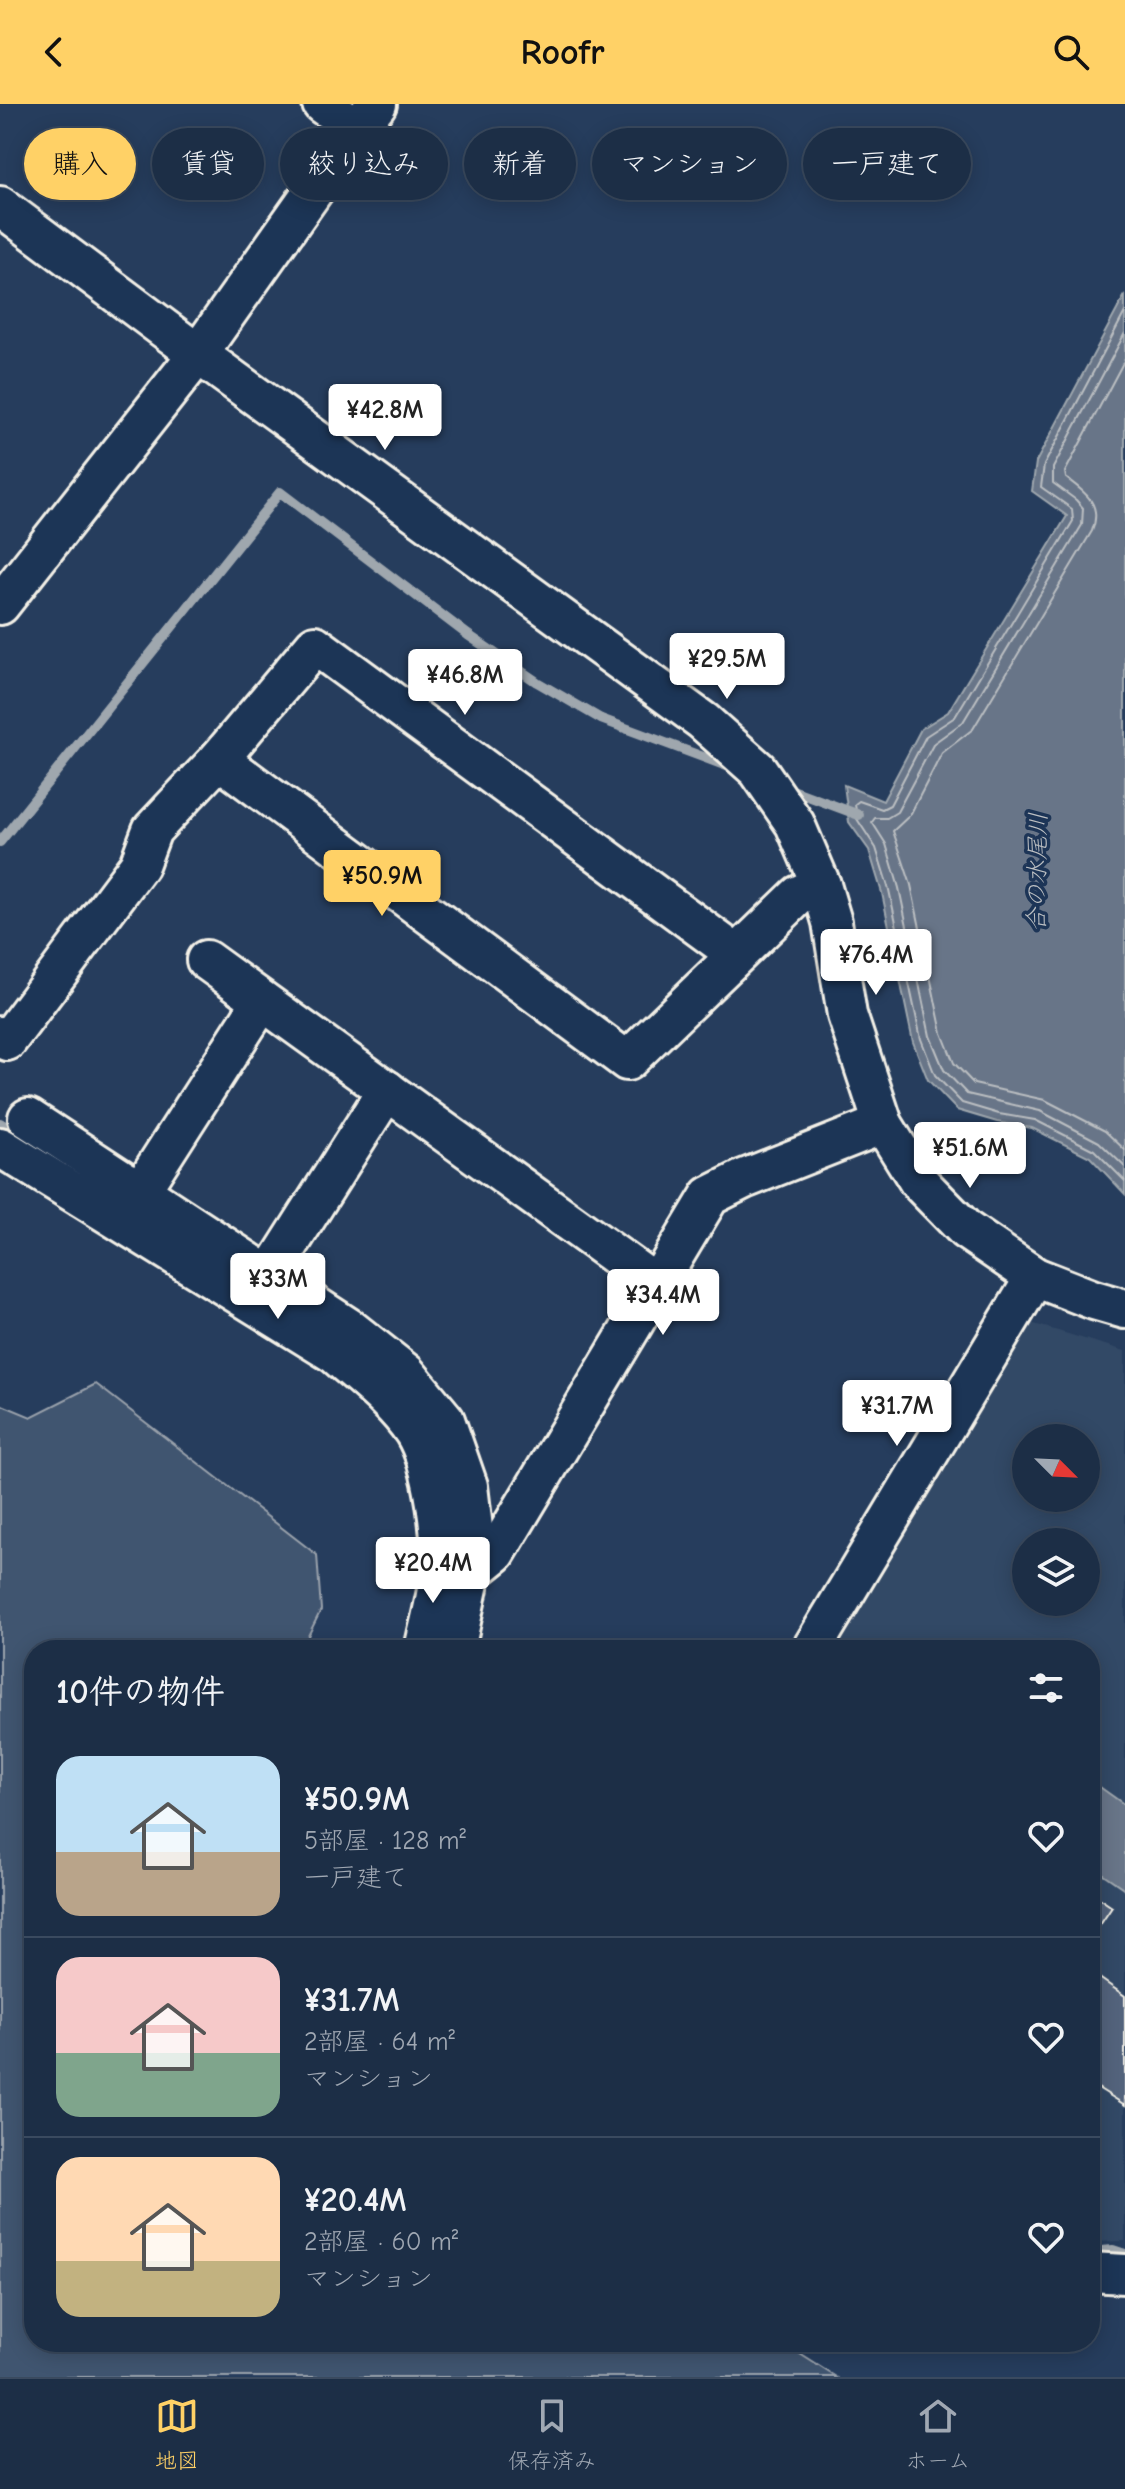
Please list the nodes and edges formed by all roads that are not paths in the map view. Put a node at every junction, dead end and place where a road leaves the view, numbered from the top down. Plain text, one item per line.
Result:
1 (322, 104) edge
2 (367, 116) edge
3 (0, 206) edge
4 (198, 354) junction
5 (1, 601) edge
6 (219, 759) junction
7 (821, 885) junction
8 (736, 954) junction
9 (206, 960) dead end
10 (262, 1001) junction
11 (0, 1036) edge
12 (387, 1090) junction
13 (28, 1118) dead end
14 (883, 1124) junction
15 (0, 1147) edge
16 (139, 1193) junction
17 (1035, 1277) junction
18 (268, 1278) junction
19 (658, 1286) junction
20 (1125, 1309) edge
21 (456, 1574) junction
22 (428, 1640) edge
23 (455, 1640) edge
24 (817, 1640) edge
25 (1100, 2273) edge
26 (1125, 2274) edge

1 - 2 street
2 - 4 street
3 - 4 street
4 - 5 street
4 - 7 street
6 - 8 street
6 - 8 street
6 - 11 street
7 - 8 street
7 - 14 street
9 - 10 street
10 - 12 street
10 - 16 street
12 - 18 street
12 - 19 street
13 - 16 street
14 - 17 street
14 - 19 street
15 - 21 street
16 - 18 street
17 - 20 street
17 - 24 street
18 - 21 street
19 - 21 street
21 - 22 street
21 - 23 street
25 - 26 street

